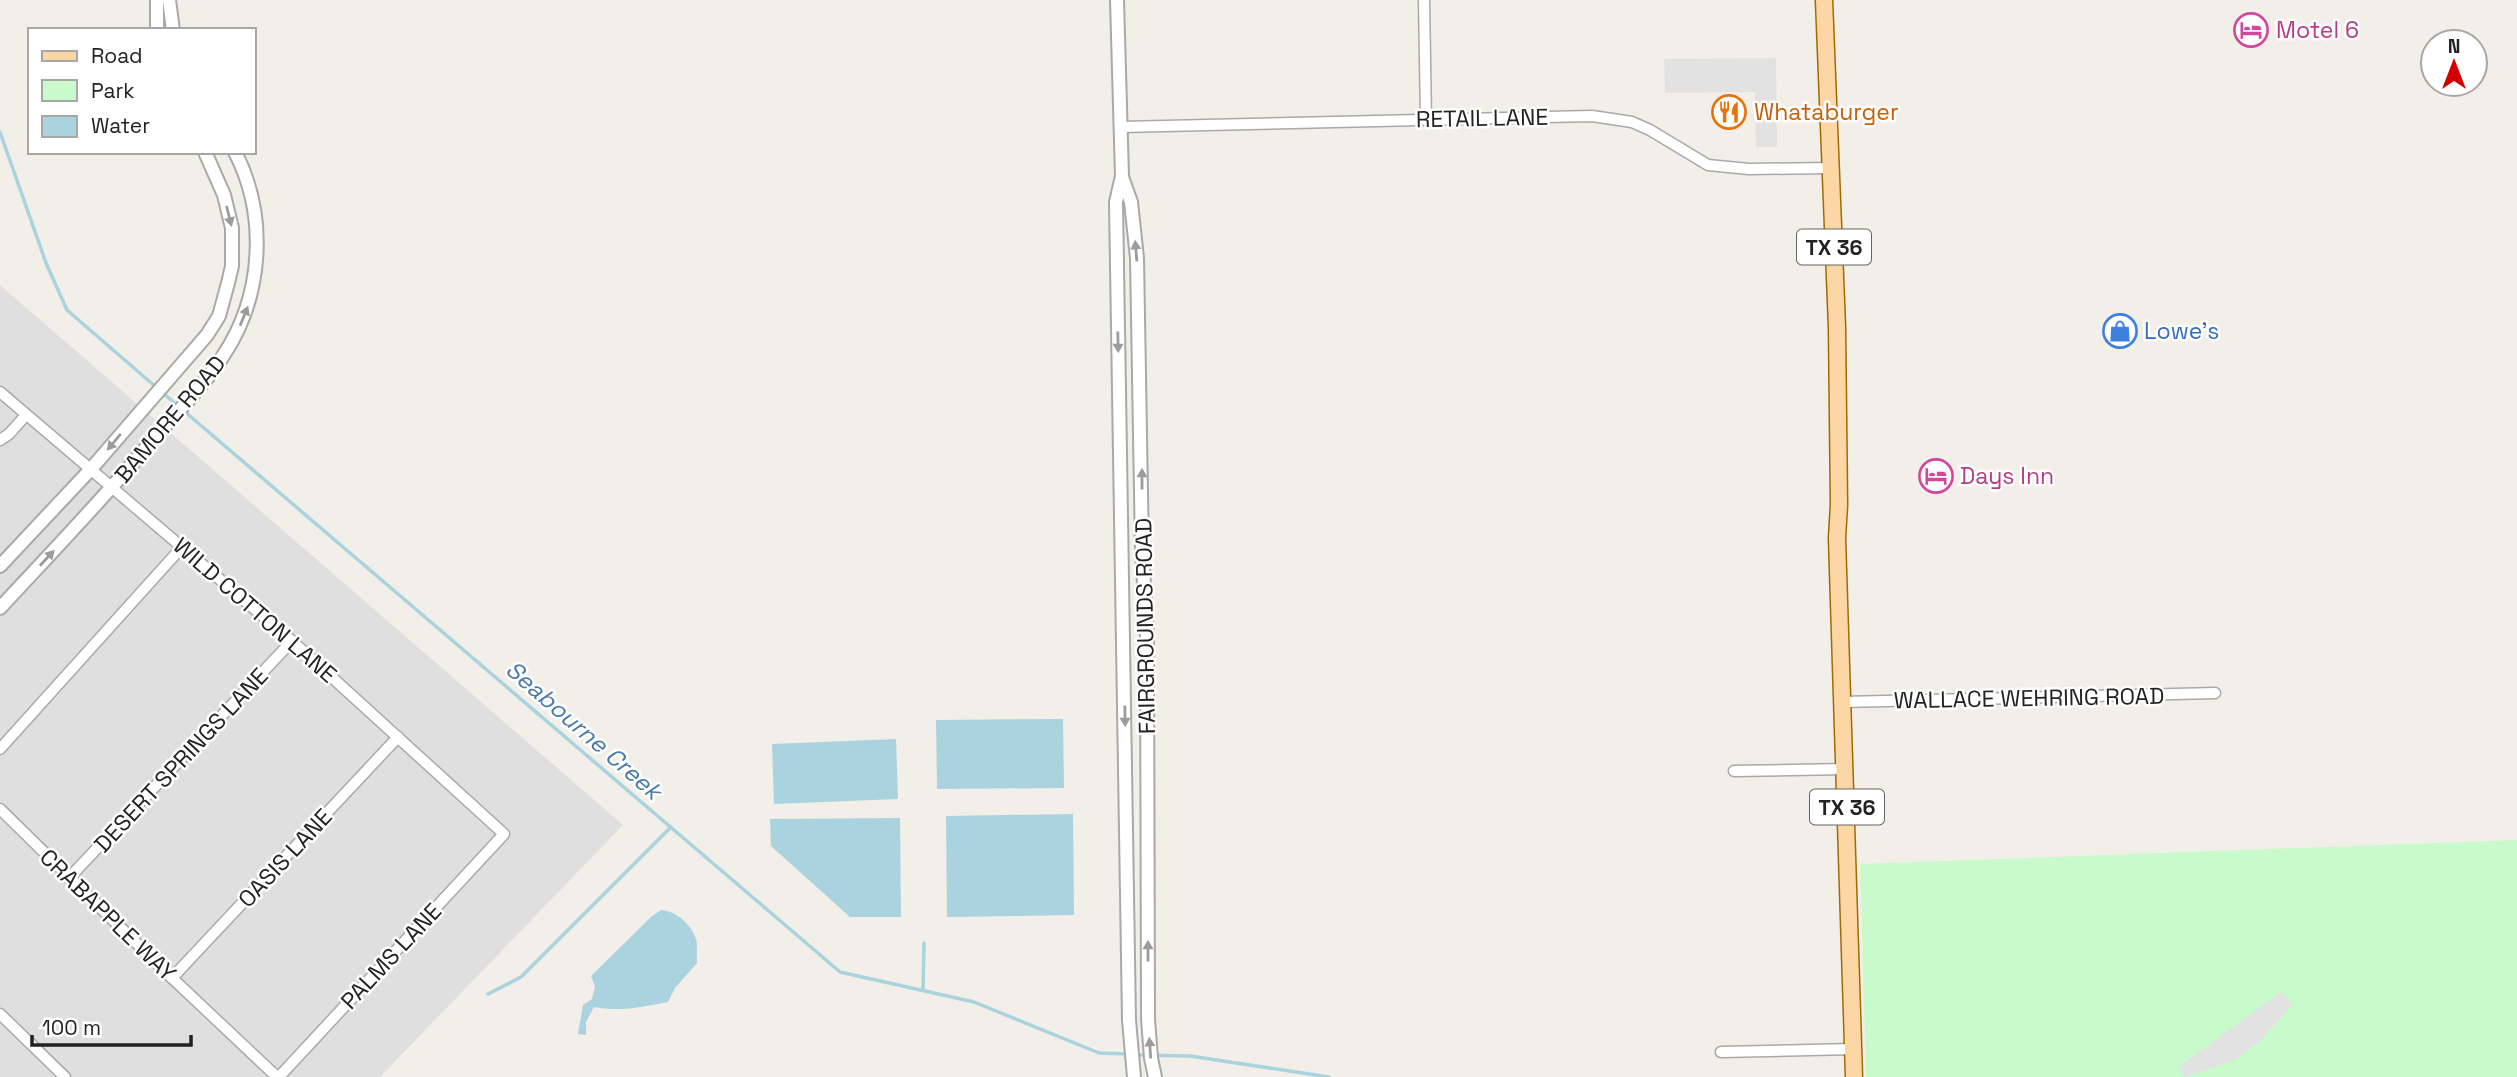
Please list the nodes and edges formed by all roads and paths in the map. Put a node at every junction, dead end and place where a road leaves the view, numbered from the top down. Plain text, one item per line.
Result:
1 (157, 0) edge
2 (169, 0) edge
3 (1117, 0) edge
4 (1424, 0) edge
5 (1824, 0) edge
6 (157, 28) edge
7 (173, 28) edge
8 (1426, 119) junction
9 (1121, 127) junction
10 (206, 154) edge
11 (236, 154) edge
12 (1831, 168) junction
13 (1122, 176) junction
14 (0, 392) edge
15 (26, 415) junction
16 (0, 440) edge
17 (91, 470) junction
18 (113, 488) junction
19 (183, 547) junction
20 (0, 566) edge
21 (0, 608) edge
22 (292, 641) junction
23 (2215, 693) dead end
24 (1843, 702) junction
25 (398, 737) junction
26 (0, 749) edge
27 (1846, 769) junction
28 (1734, 771) dead end
29 (0, 809) edge
30 (504, 834) joint
31 (69, 878) junction
32 (172, 978) junction
33 (0, 1014) edge
34 (1853, 1049) junction
35 (1721, 1052) dead end
36 (65, 1077) edge
37 (278, 1077) edge
38 (1134, 1077) edge
39 (1154, 1077) edge
40 (1854, 1077) edge

1 - 6 street
2 - 7 street
3 - 9 street, FAIRGROUNDS ROAD
4 - 8 street
5 - 12 main road, TX 36
8 - 9 street, RETAIL LANE
8 - 12 street, RETAIL LANE
9 - 13 street, FAIRGROUNDS ROAD
10 -> 17 street, BAMORE ROAD
18 -> 11 street, BAMORE ROAD
12 - 24 main road, TX 36
13 -> 38 street, FAIRGROUNDS ROAD
39 -> 13 street, FAIRGROUNDS ROAD
14 - 15 street, WILD COTTON LANE
15 - 16 street
15 - 17 street, WILD COTTON LANE
17 - 18 street, WILD COTTON LANE
17 - 20 street, BAMORE ROAD
18 - 19 street, WILD COTTON LANE
21 -> 18 street, BAMORE ROAD
19 - 22 street, WILD COTTON LANE
19 - 26 street
22 - 25 street, WILD COTTON LANE
22 - 31 street, DESERT SPRINGS LANE
23 - 24 street, WALLACE WEHRING ROAD
24 - 27 main road, TX 36
25 - 30 street, WILD COTTON LANE
25 - 32 street, OASIS LANE
27 - 28 street
27 - 34 main road, TX 36
29 - 31 street, CRABAPPLE WAY
30 - 37 street, PALMS LANE
31 - 32 street, CRABAPPLE WAY
32 - 37 street, CRABAPPLE WAY
33 - 36 street
34 - 35 street
34 - 40 main road, TX 36

